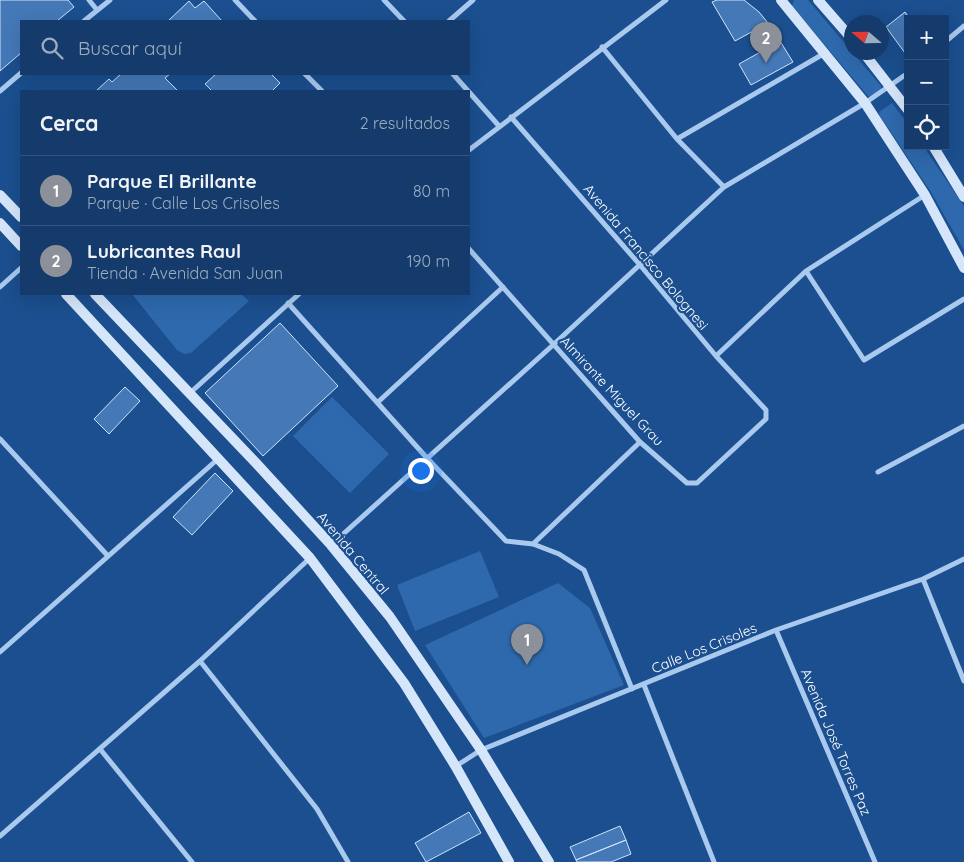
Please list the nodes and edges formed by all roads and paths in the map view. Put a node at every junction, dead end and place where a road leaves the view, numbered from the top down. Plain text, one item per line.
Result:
1 (88, 0) edge
2 (110, 0) edge
3 (235, 0) edge
4 (384, 0) edge
5 (473, 0) edge
6 (666, 0) edge
7 (781, 0) edge
8 (818, 0) edge
9 (97, 10) junction
10 (85, 20) edge
11 (254, 20) edge
12 (403, 20) edge
13 (450, 20) edge
14 (964, 26) edge
15 (844, 30) edge
16 (949, 39) edge
17 (602, 46) junction
18 (826, 52) junction
19 (870, 60) edge
20 (20, 74) edge
21 (306, 75) edge
22 (454, 75) edge
23 (904, 76) edge
24 (891, 86) junction
25 (321, 90) edge
26 (466, 90) edge
27 (0, 91) edge
28 (470, 94) edge
29 (865, 103) junction
30 (904, 105) edge
31 (511, 116) junction
32 (499, 126) junction
33 (677, 139) junction
34 (470, 149) edge
35 (935, 150) edge
36 (724, 187) junction
37 (0, 195) edge
38 (925, 195) junction
39 (964, 197) edge
40 (20, 216) edge
41 (0, 223) edge
42 (20, 245) edge
43 (470, 250) edge
44 (640, 265) junction
45 (964, 268) edge
46 (20, 269) edge
47 (806, 271) junction
48 (0, 287) edge
49 (503, 287) junction
50 (67, 295) edge
51 (96, 295) edge
52 (298, 295) edge
53 (964, 299) edge
54 (288, 303) junction
55 (554, 345) junction
56 (716, 356) junction
57 (190, 393) junction
58 (378, 402) junction
59 (766, 410) joint
60 (964, 426) edge
61 (0, 439) edge
62 (640, 442) junction
63 (219, 458) junction
64 (426, 458) junction
65 (878, 472) dead end
66 (533, 544) junction
67 (331, 545) junction
68 (108, 556) junction
69 (310, 558) junction
70 (964, 559) edge
71 (923, 578) junction
72 (776, 630) junction
73 (0, 641) edge
74 (6, 647) junction
75 (0, 652) edge
76 (200, 661) junction
77 (964, 681) edge
78 (644, 685) junction
79 (632, 689) junction
80 (100, 749) junction
81 (481, 750) junction
82 (456, 767) junction
83 (0, 836) edge
84 (192, 862) edge
85 (348, 862) edge
86 (509, 862) edge
87 (549, 862) edge
88 (714, 862) edge
89 (875, 862) edge

1 - 9 street
2 - 9 street
3 - 11 street
4 - 12 street
5 - 13 street
6 - 17 street
7 - 18 main road
8 - 15 main road
9 - 10 street
14 - 16 street
17 - 31 street
17 - 33 street
18 - 29 main road
18 - 33 street
19 - 24 main road
20 - 27 street
21 - 25 street
22 - 26 street
23 - 24 street
24 - 29 street
24 - 30 main road
28 - 32 street
29 - 36 street
29 - 38 main road
31 - 32 street
31 - 44 street, Avenida Francisco Bolognesi
32 - 34 street
33 - 36 street
35 - 39 main road
36 - 44 street
37 - 40 main road
38 - 45 main road
38 - 47 street
41 - 42 main road
43 - 49 street, Almirante Miguel Grau
44 - 55 street
44 - 56 street, Avenida Francisco Bolognesi
46 - 48 street
47 - 53 street
47 - 56 street
49 - 55 street, Almirante Miguel Grau
49 - 58 street
50 - 63 main road
51 - 57 main road, Avenida Central
52 - 54 street
54 - 57 street
54 - 58 street
55 - 62 street, Almirante Miguel Grau
55 - 64 street
56 - 59 street, Avenida Francisco Bolognesi
57 - 67 main road, Avenida Central
58 - 64 street
59 - 62 street, Almirante Miguel Grau
60 - 65 street
61 - 68 street
62 - 66 street
63 - 68 street
63 - 69 main road
64 - 66 street
64 - 67 street
66 - 79 street
67 - 81 main road, Avenida Central
68 - 74 street
69 - 76 street
69 - 82 main road
70 - 71 street, Calle Los Crisoles
71 - 72 street, Calle Los Crisoles
71 - 77 street
72 - 78 street, Calle Los Crisoles
72 - 89 street, Avenida José Torres Paz
73 - 74 street
74 - 75 street
76 - 80 street
76 - 85 street
78 - 79 street, Calle Los Crisoles
78 - 88 street
79 - 81 street, Calle Los Crisoles
80 - 83 street
80 - 84 street
81 - 82 street, Calle Los Crisoles
81 - 87 main road, Avenida Central
82 - 86 main road

